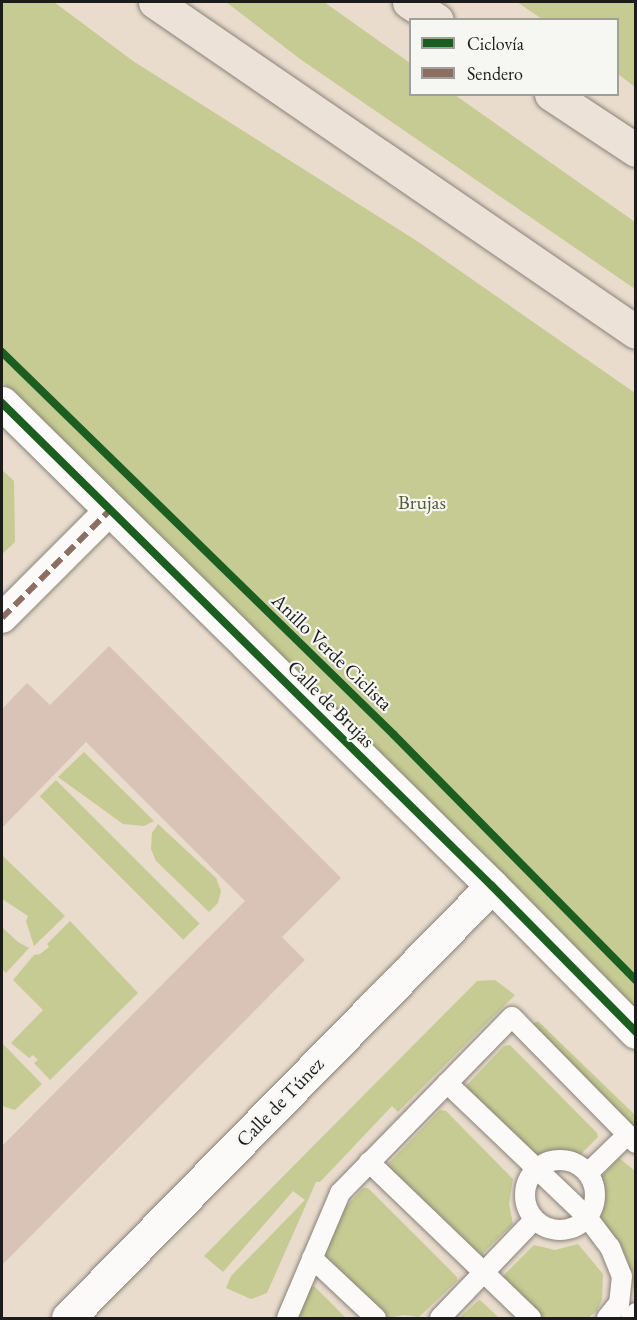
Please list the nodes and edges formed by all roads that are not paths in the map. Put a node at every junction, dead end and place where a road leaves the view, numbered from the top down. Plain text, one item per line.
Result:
1 (155, 2) edge
2 (409, 2) edge
3 (434, 18) edge
4 (554, 96) edge
5 (636, 150) edge
6 (636, 332) edge
7 (2, 403) edge
8 (110, 510) junction
9 (2, 618) edge
10 (492, 886) junction
11 (636, 1032) edge
12 (447, 1083) junction
13 (631, 1139) edge
14 (369, 1162) junction
15 (536, 1168) junction
16 (588, 1173) junction
17 (587, 1217) junction
18 (534, 1220) junction
19 (312, 1258) junction
20 (484, 1273) junction
21 (636, 1313) edge
22 (68, 1318) edge
23 (287, 1318) edge
24 (376, 1318) edge
25 (440, 1318) edge
26 (531, 1318) edge
27 (607, 1318) edge
28 (631, 1318) edge

1 - 6 highway
2 - 3 highway
4 - 5 highway
7 - 8 street, Calle de Brujas
8 - 9 street
8 - 10 street, Calle de Brujas
10 - 11 street, Calle de Brujas
10 - 22 street, Calle de Túnez
12 - 13 lane
12 - 14 lane
12 - 15 lane
13 - 16 lane
14 - 19 lane
14 - 20 lane
15 - 16 lane
15 - 17 lane
15 - 18 lane
16 - 17 lane
17 - 18 lane
17 - 27 lane
18 - 20 lane
19 - 23 lane
19 - 24 lane
20 - 25 lane
20 - 26 lane
21 - 28 lane

